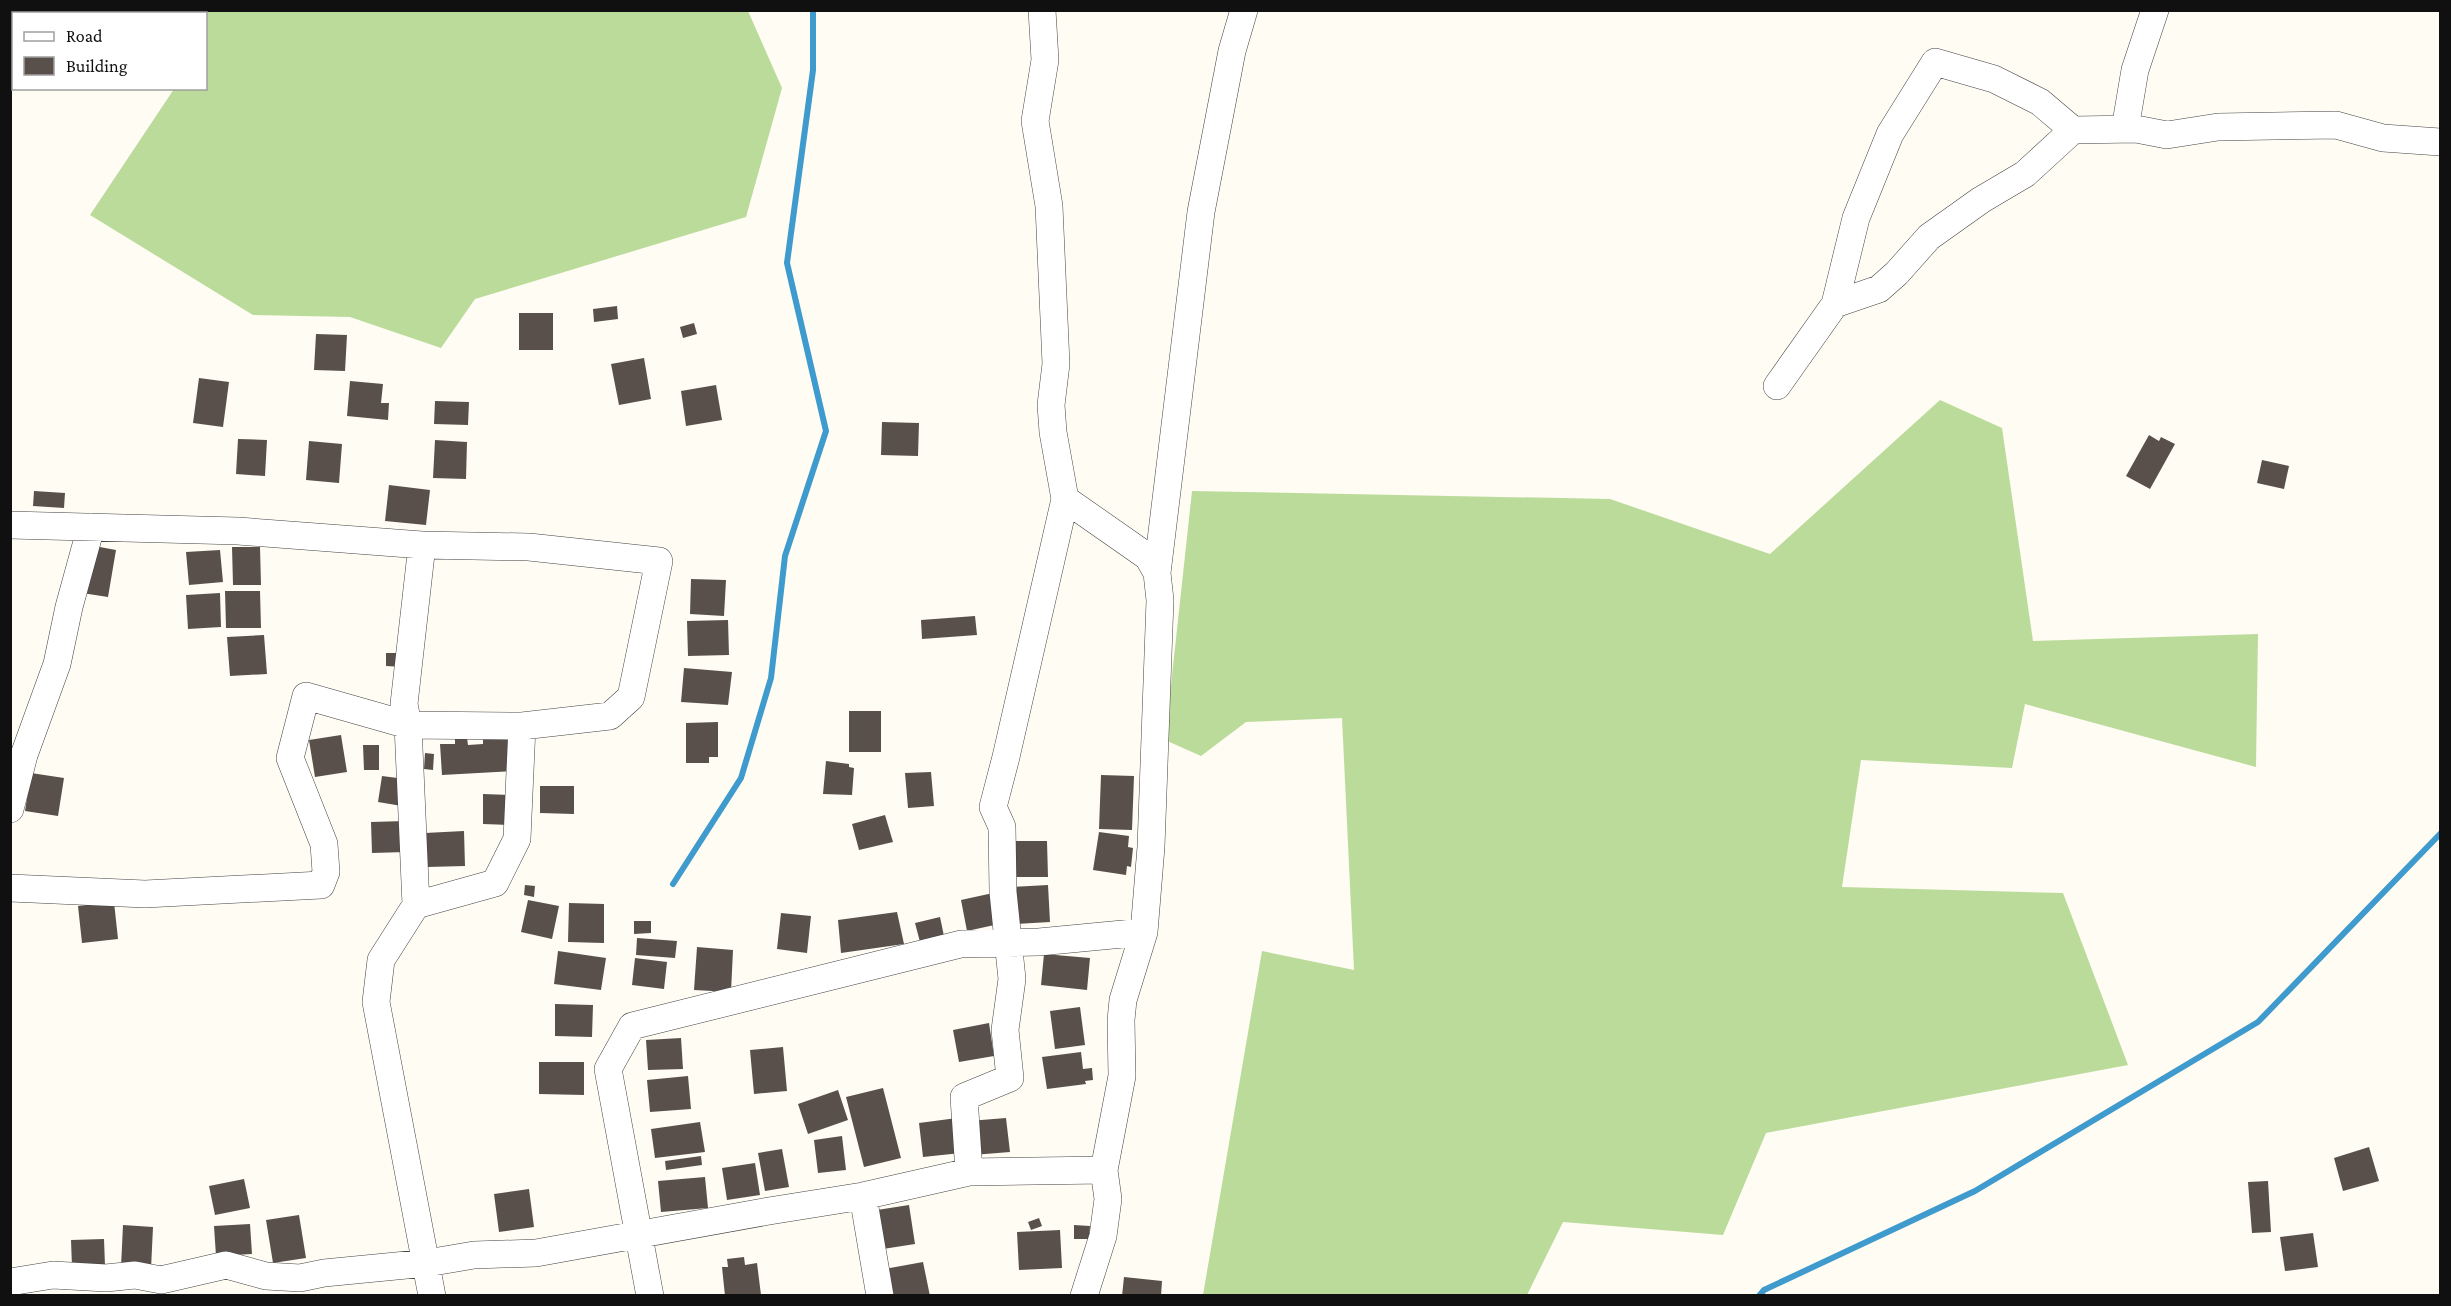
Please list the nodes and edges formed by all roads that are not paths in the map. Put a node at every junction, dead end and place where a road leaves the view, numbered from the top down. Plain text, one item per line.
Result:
1 (1042, 10) edge
2 (1244, 10) edge
3 (2155, 10) edge
4 (2125, 129) junction
5 (2073, 130) junction
6 (2440, 142) edge
7 (1835, 304) junction
8 (1777, 386) dead end
9 (1065, 499) junction
10 (10, 525) edge
11 (91, 527) junction
12 (422, 545) junction
13 (1158, 573) junction
14 (408, 725) junction
15 (522, 726) junction
16 (10, 809) edge
17 (10, 888) edge
18 (416, 905) junction
19 (1144, 932) junction
20 (1008, 942) junction
21 (1104, 1170) junction
22 (969, 1172) junction
23 (863, 1196) junction
24 (638, 1234) junction
25 (427, 1263) junction
26 (10, 1282) edge
27 (432, 1296) edge
28 (650, 1296) edge
29 (880, 1296) edge
30 (1084, 1296) edge

1 - 9 street
2 - 13 street
3 - 4 street
4 - 5 street
4 - 6 street
5 - 7 street
5 - 7 street
7 - 8 street
9 - 13 street
9 - 20 street
10 - 11 street
11 - 12 street
11 - 16 street
12 - 14 street
12 - 15 street
13 - 19 street
14 - 15 street
14 - 17 street
14 - 18 street
15 - 18 street
18 - 25 street
19 - 20 street
19 - 21 street
20 - 22 street
20 - 24 street
21 - 22 street
21 - 30 street
22 - 23 street
23 - 24 street
23 - 29 street
24 - 25 street
24 - 28 street
25 - 26 street
25 - 27 street

